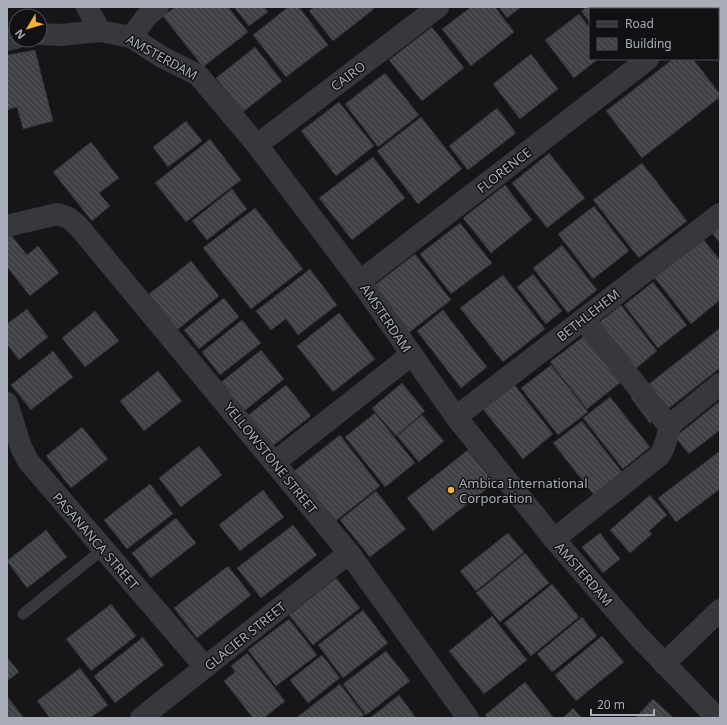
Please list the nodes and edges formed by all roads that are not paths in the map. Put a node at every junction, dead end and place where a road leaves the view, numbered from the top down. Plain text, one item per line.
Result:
1 (87, 7) edge
2 (158, 7) edge
3 (438, 7) edge
4 (100, 30) junction
5 (48, 34) edge
6 (131, 37) junction
7 (647, 60) edge
8 (257, 145) junction
9 (720, 214) edge
10 (7, 226) edge
11 (360, 281) junction
12 (583, 319) junction
13 (411, 355) junction
14 (720, 384) edge
15 (7, 403) edge
16 (456, 417) junction
17 (670, 427) junction
18 (275, 462) junction
19 (563, 532) dead end
20 (103, 549) junction
21 (348, 553) junction
22 (720, 610) edge
23 (23, 614) dead end
24 (664, 664) junction
25 (205, 667) junction
26 (141, 718) edge
27 (468, 718) edge
28 (717, 718) edge

1 - 4 street
2 - 6 street
3 - 8 street, CAIRO
4 - 5 street, AMSTERDAM
4 - 6 street, AMSTERDAM
6 - 8 street, AMSTERDAM
7 - 11 street, FLORENCE
8 - 11 street, AMSTERDAM
9 - 12 street, BETHLEHEM
10 - 18 street, YELLOWSTONE STREET
11 - 13 street, AMSTERDAM
12 - 16 street, BETHLEHEM
12 - 17 street
13 - 16 street, AMSTERDAM
13 - 18 street
14 - 17 street
15 - 20 street, PASANANCA STREET
16 - 24 street, AMSTERDAM
17 - 19 street
18 - 21 street, YELLOWSTONE STREET
20 - 23 lane
20 - 25 street, PASANANCA STREET
21 - 25 street, GLACIER STREET
21 - 27 street, YELLOWSTONE STREET
22 - 24 street
24 - 28 street, AMSTERDAM
25 - 26 street, GLACIER STREET

